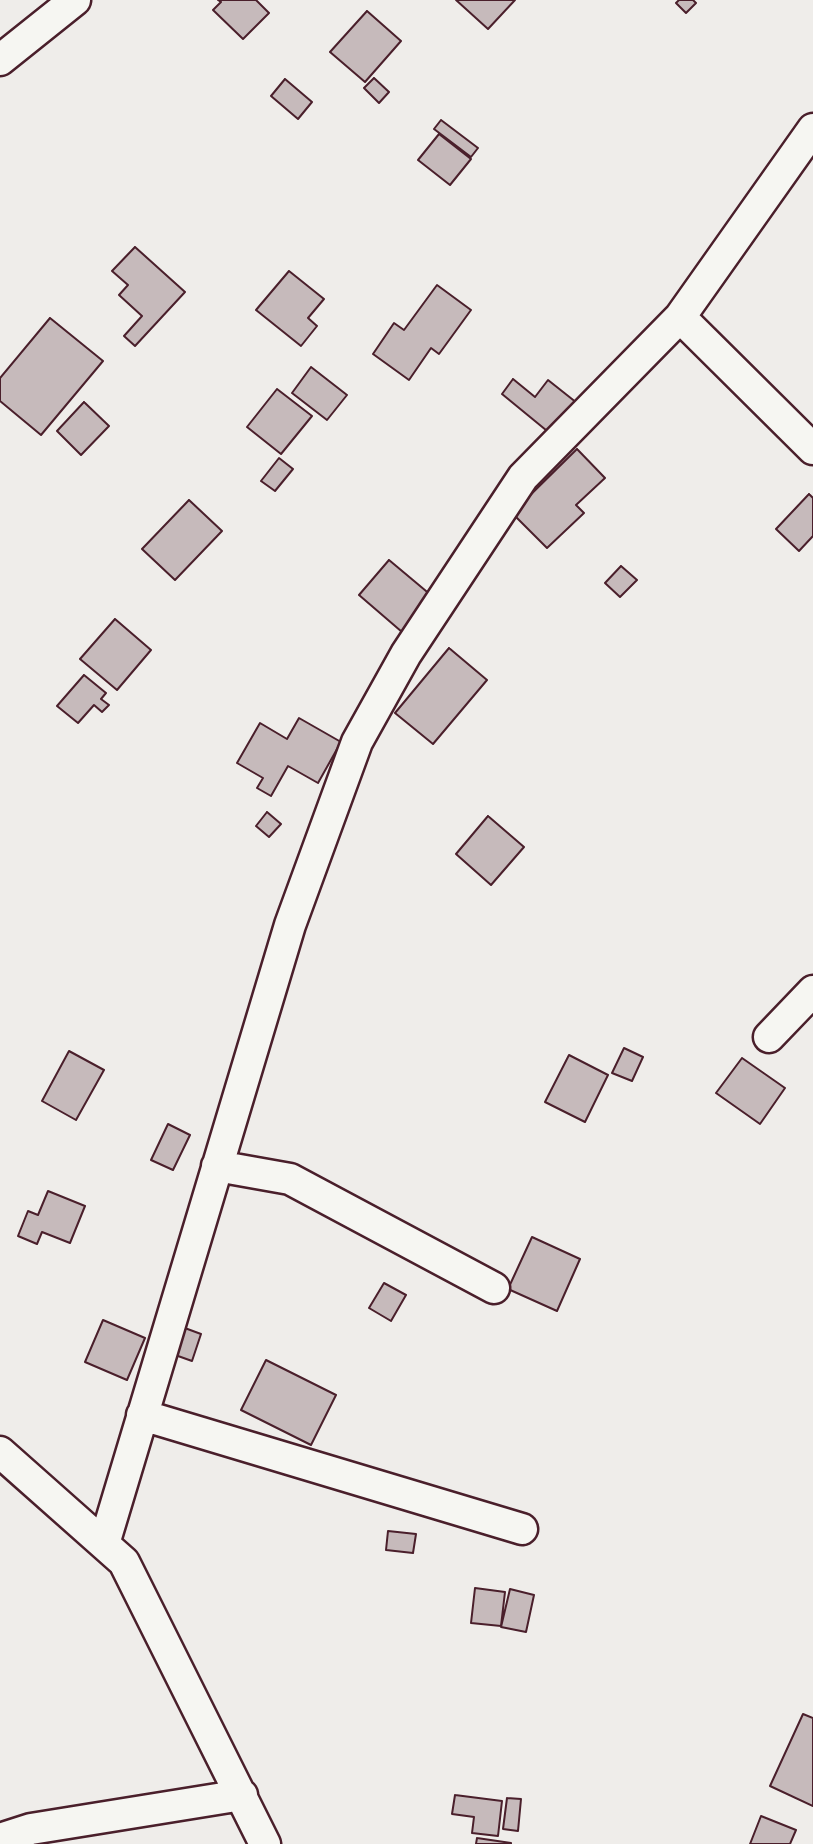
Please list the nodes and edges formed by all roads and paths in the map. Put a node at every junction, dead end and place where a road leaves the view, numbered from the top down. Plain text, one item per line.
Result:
1 (75, 0) edge
2 (0, 61) edge
3 (813, 129) edge
4 (680, 317) junction
5 (813, 449) edge
6 (813, 991) edge
7 (769, 1037) dead end
8 (217, 1166) junction
9 (494, 1288) dead end
10 (142, 1415) junction
11 (0, 1452) edge
12 (522, 1529) dead end
13 (104, 1544) junction
14 (242, 1795) junction
15 (0, 1839) edge
16 (265, 1844) edge

1 - 2 street
3 - 4 street
4 - 5 street
4 - 8 street
6 - 7 street
8 - 9 street
8 - 10 street
10 - 12 street
10 - 13 street
11 - 13 street
13 - 14 street
14 - 15 street
14 - 16 street

